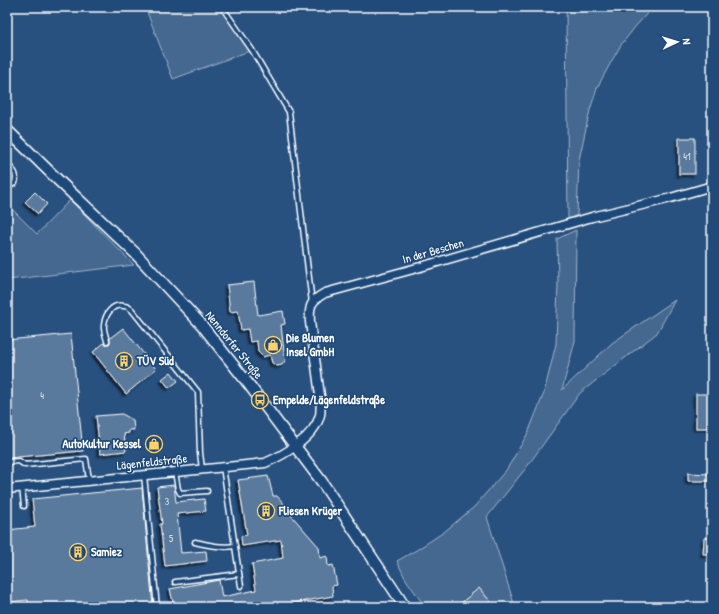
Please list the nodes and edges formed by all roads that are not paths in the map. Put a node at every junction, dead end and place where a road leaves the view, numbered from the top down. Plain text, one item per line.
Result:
1 (222, 7) edge
2 (7, 130) edge
3 (7, 163) edge
4 (712, 186) edge
5 (7, 187) edge
6 (312, 303) junction
7 (107, 341) dead end
8 (295, 446) junction
9 (7, 462) edge
10 (223, 467) junction
11 (202, 469) junction
12 (175, 472) junction
13 (144, 475) junction
14 (89, 480) junction
15 (22, 487) junction
16 (7, 489) edge
17 (207, 492) dead end
18 (24, 506) dead end
19 (195, 542) dead end
20 (235, 546) junction
21 (239, 574) junction
22 (175, 582) dead end
23 (241, 586) dead end
24 (157, 607) edge
25 (405, 607) edge

1 - 6 lane
2 - 8 street, Nenndorfer Straße
3 - 5 lane
4 - 6 street, In der Beschen
6 - 8 street
7 - 11 lane
8 - 10 street, Lägenfeldstraße
8 - 25 street, Nenndorfer Straße
9 - 14 lane
10 - 11 street, Lägenfeldstraße
10 - 20 lane
11 - 12 street, Lägenfeldstraße
12 - 13 street, Lägenfeldstraße
12 - 17 lane
13 - 14 street, Lägenfeldstraße
13 - 24 lane
14 - 15 street, Lägenfeldstraße
15 - 16 street, Lägenfeldstraße
15 - 18 lane
19 - 20 lane
20 - 21 lane
21 - 22 lane
21 - 23 lane

